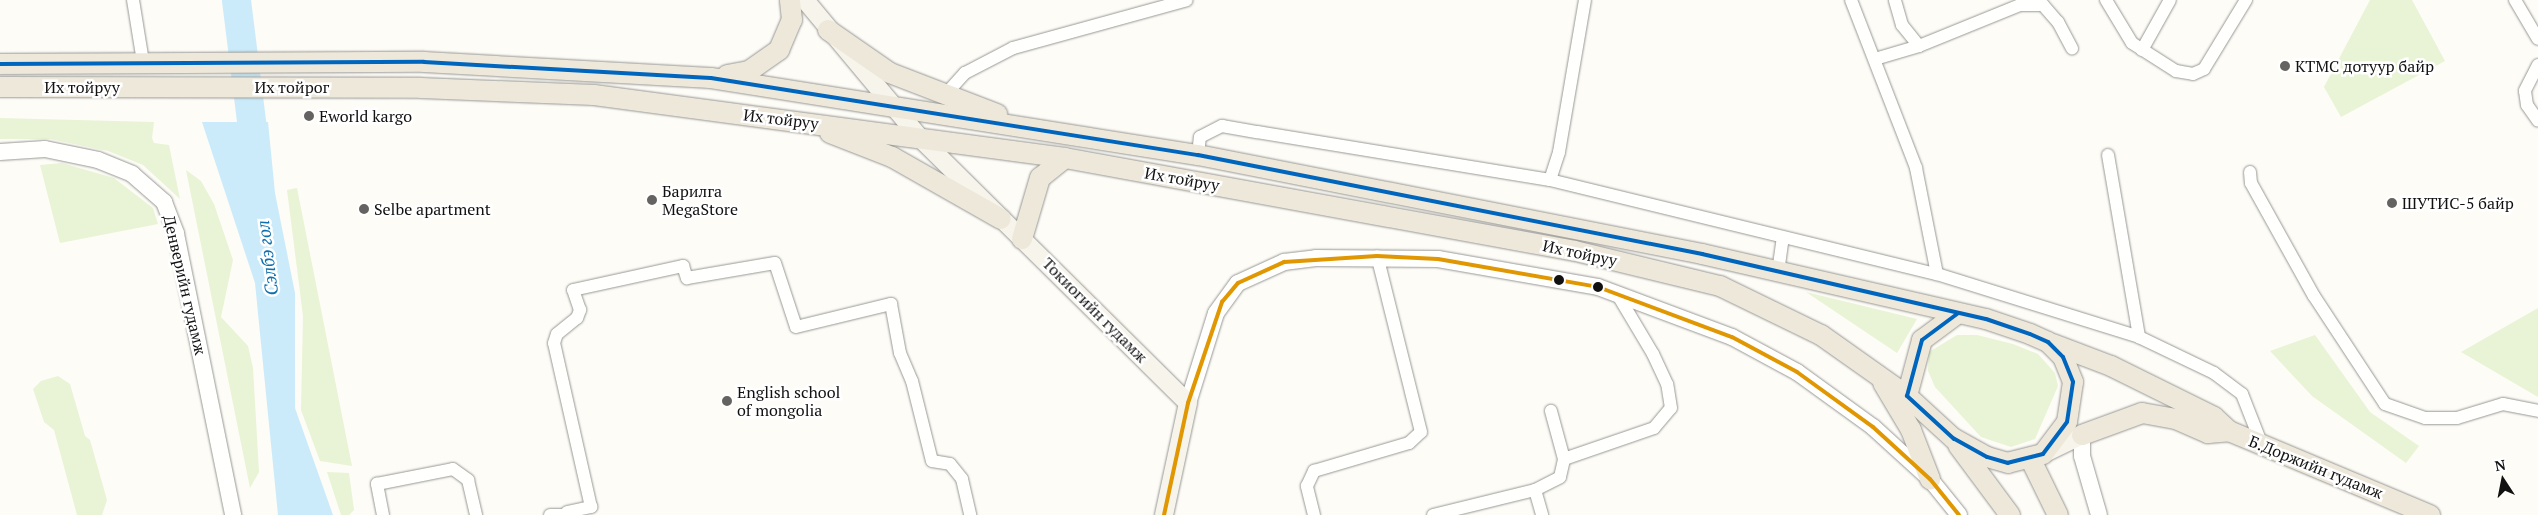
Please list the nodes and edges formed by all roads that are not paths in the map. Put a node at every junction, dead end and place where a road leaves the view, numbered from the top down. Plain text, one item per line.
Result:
1 (132, 0) edge
2 (790, 0) edge
3 (805, 0) edge
4 (1188, 0) edge
5 (1586, 0) edge
6 (1851, 0) edge
7 (1895, 0) edge
8 (2106, 0) edge
9 (2170, 0) edge
10 (2246, 0) edge
11 (2515, 0) edge
12 (828, 30) junction
13 (2538, 39) edge
14 (1919, 46) junction
15 (2072, 48) dead end
16 (2142, 50) junction
17 (1875, 59) junction
18 (152, 62) junction
19 (424, 62) joint
20 (0, 64) edge
21 (2538, 65) edge
22 (711, 78) junction
23 (0, 87) edge
24 (163, 87) joint
25 (421, 88) joint
26 (944, 95) junction
27 (891, 105) junction
28 (802, 121) junction
29 (2538, 121) edge
30 (1046, 132) junction
31 (919, 137) junction
32 (0, 152) edge
33 (1198, 155) junction
34 (2108, 155) dead end
35 (1065, 158) junction
36 (2250, 172) dead end
37 (1550, 180) junction
38 (1001, 219) junction
39 (1783, 237) junction
40 (1022, 238) junction
41 (1377, 256) junction
42 (1778, 272) junction
43 (1937, 274) junction
44 (1616, 292) junction
45 (1957, 314) junction
46 (2139, 337) junction
47 (2048, 342) junction
48 (1878, 374) junction
49 (1907, 396) junction
50 (1188, 403) junction
51 (1551, 411) dead end
52 (2538, 411) edge
53 (2229, 431) junction
54 (2082, 435) junction
55 (1954, 439) junction
56 (2262, 445) junction
57 (2037, 457) junction
58 (1564, 459) junction
59 (1930, 479) junction
60 (1535, 490) junction
61 (2407, 510) edge
62 (568, 514) edge
63 (233, 515) edge
64 (383, 515) edge
65 (476, 515) edge
66 (550, 515) edge
67 (970, 515) edge
68 (1164, 515) edge
69 (1314, 515) edge
70 (1433, 515) edge
71 (1542, 515) edge
72 (1959, 515) edge
73 (2010, 515) edge
74 (2058, 515) edge
75 (2099, 515) edge
76 (2430, 515) edge

1 - 18 street
2 - 22 main road
3 - 12 main road, Токиогийн гудамж
4 - 26 street
5 - 37 street
6 - 17 street
7 - 14 street
8 - 16 street
9 - 16 street
10 - 16 street
11 - 13 street
12 - 26 main road
12 - 27 main road, Токиогийн гудамж
14 - 15 street
14 - 17 street
17 - 43 street
18 - 19 main road, Их тойрог
18 - 20 main road, Их тойруу
19 - 22 main road, Их тойруу
21 - 29 street
22 - 27 main road, Их тойруу
23 - 24 main road, Их тойруу
24 - 25 main road, Их тойрог
25 - 28 main road, Их тойруу
26 - 30 main road
27 - 30 main road, Их тойруу
27 - 31 main road, Токиогийн гудамж
28 - 31 main road, Их тойруу
28 - 38 main road
30 - 33 main road, Их тойруу
31 - 35 main road, Их тойруу
31 - 38 main road, Токиогийн гудамж
32 - 63 street, Денверийн гудамж
33 - 37 street
33 - 42 main road, Их тойруу
34 - 46 street
35 - 40 main road
35 - 48 main road, Их тойруу
36 - 52 street
37 - 39 street
38 - 40 main road, Токиогийн гудамж
39 - 42 street
39 - 43 street
40 - 50 main road, Токиогийн гудамж
41 - 44 street
41 - 50 street
41 - 69 street
42 - 45 main road, Их тойруу
43 - 46 street
44 - 58 street
44 - 59 street
45 - 47 main road
45 - 49 main road
46 - 56 street
47 - 53 main road
47 - 57 main road
48 - 49 main road, Их тойруу
48 - 59 main road
49 - 55 main road
50 - 68 main road
51 - 58 street
53 - 54 main road
53 - 56 main road, Б.Доржийн гудамж
54 - 57 main road
54 - 75 street
55 - 57 main road
55 - 73 main road
56 - 61 main road, Б.Доржийн гудамж
57 - 74 main road
58 - 60 street
59 - 72 street
60 - 70 street
60 - 71 street
61 - 76 main road, Б.Доржийн гудамж
62 - 66 street
62 - 67 street
64 - 65 street

